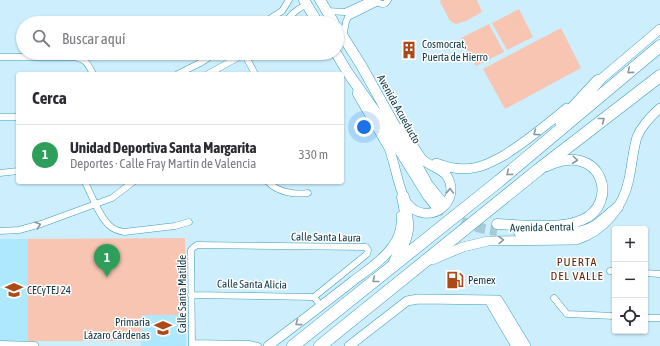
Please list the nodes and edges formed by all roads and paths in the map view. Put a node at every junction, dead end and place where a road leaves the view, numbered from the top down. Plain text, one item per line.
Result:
1 (289, 0) edge
2 (320, 0) edge
3 (388, 0) edge
4 (375, 1) edge
5 (305, 2) edge
6 (327, 11) junction
7 (347, 14) junction
8 (274, 16) edge
9 (291, 16) edge
10 (314, 16) edge
11 (330, 16) edge
12 (660, 29) edge
13 (344, 32) edge
14 (344, 39) edge
15 (660, 46) edge
16 (0, 57) edge
17 (16, 57) edge
18 (84, 60) edge
19 (205, 60) edge
20 (233, 60) edge
21 (249, 60) edge
22 (340, 60) edge
23 (202, 62) junction
24 (92, 72) edge
25 (182, 72) edge
26 (208, 72) edge
27 (212, 72) edge
28 (255, 72) edge
29 (348, 73) junction
30 (659, 77) edge
31 (598, 81) junction
32 (382, 104) junction
33 (660, 108) edge
34 (0, 117) edge
35 (16, 117) edge
36 (412, 146) junction
37 (526, 158) junction
38 (396, 167) junction
39 (538, 170) junction
40 (16, 171) edge
41 (0, 173) edge
42 (86, 184) edge
43 (130, 184) edge
44 (270, 184) edge
45 (308, 193) dead end
46 (403, 197) junction
47 (96, 203) junction
48 (618, 208) junction
49 (189, 222) dead end
50 (0, 231) edge
51 (197, 245) joint
52 (394, 265) junction
53 (420, 266) junction
54 (648, 273) edge
55 (660, 274) edge
56 (191, 295) junction
57 (314, 297) junction
58 (554, 298) dead end
59 (494, 300) junction
60 (321, 306) junction
61 (612, 316) edge
62 (356, 317) junction
63 (648, 318) edge
64 (660, 318) edge
65 (0, 344) edge
66 (192, 344) edge
67 (35, 345) edge
68 (294, 345) edge
69 (258, 346) edge
70 (268, 346) edge
71 (283, 346) edge
72 (320, 346) edge
73 (332, 346) edge
74 (348, 346) edge
75 (516, 346) edge
76 (526, 346) edge

1 - 8 street
2 - 6 main road
3 - 4 street
4 - 7 street
5 - 9 street
5 - 10 main road
6 - 7 street
6 - 11 main road
7 - 13 street
12 - 31 main road
14 - 32 main road, Avenida Acueducto
15 -> 37 highway
16 - 17 street
18 - 24 street
19 - 23 street
20 - 27 street
21 - 28 street
22 - 29 main road, Avenida Acueducto
23 - 25 street
23 - 26 street
29 - 32 main road, Avenida Acueducto
29 - 38 main road
39 -> 30 highway
31 -> 36 main road
31 - 37 highway
32 - 36 main road
33 - 48 main road, Avenida Central
34 - 35 street
46 -> 36 main road
37 -> 52 highway
38 - 46 main road
38 - 60 main road
39 -> 48 main road
39 - 53 highway
40 - 41 street
42 - 47 street
43 - 47 street
44 - 45 street
46 - 52 highway
47 - 49 street
50 -> 47 street
53 -> 48 main road, Avenida Central
51 - 56 street, Calle Santa Matilde
51 - 57 street, Calle Santa Laura
52 -> 68 highway
53 - 62 highway
54 - 55 street
56 - 57 street, Calle Santa Alicia
56 - 66 street, Calle Santa Matilde
57 - 60 street
58 - 61 street
59 - 74 main road
59 - 75 main road
59 - 76 main road
60 -> 70 main road
62 - 72 highway
62 - 73 highway
63 - 64 street
65 - 67 street
66 - 69 street
68 - 71 highway

